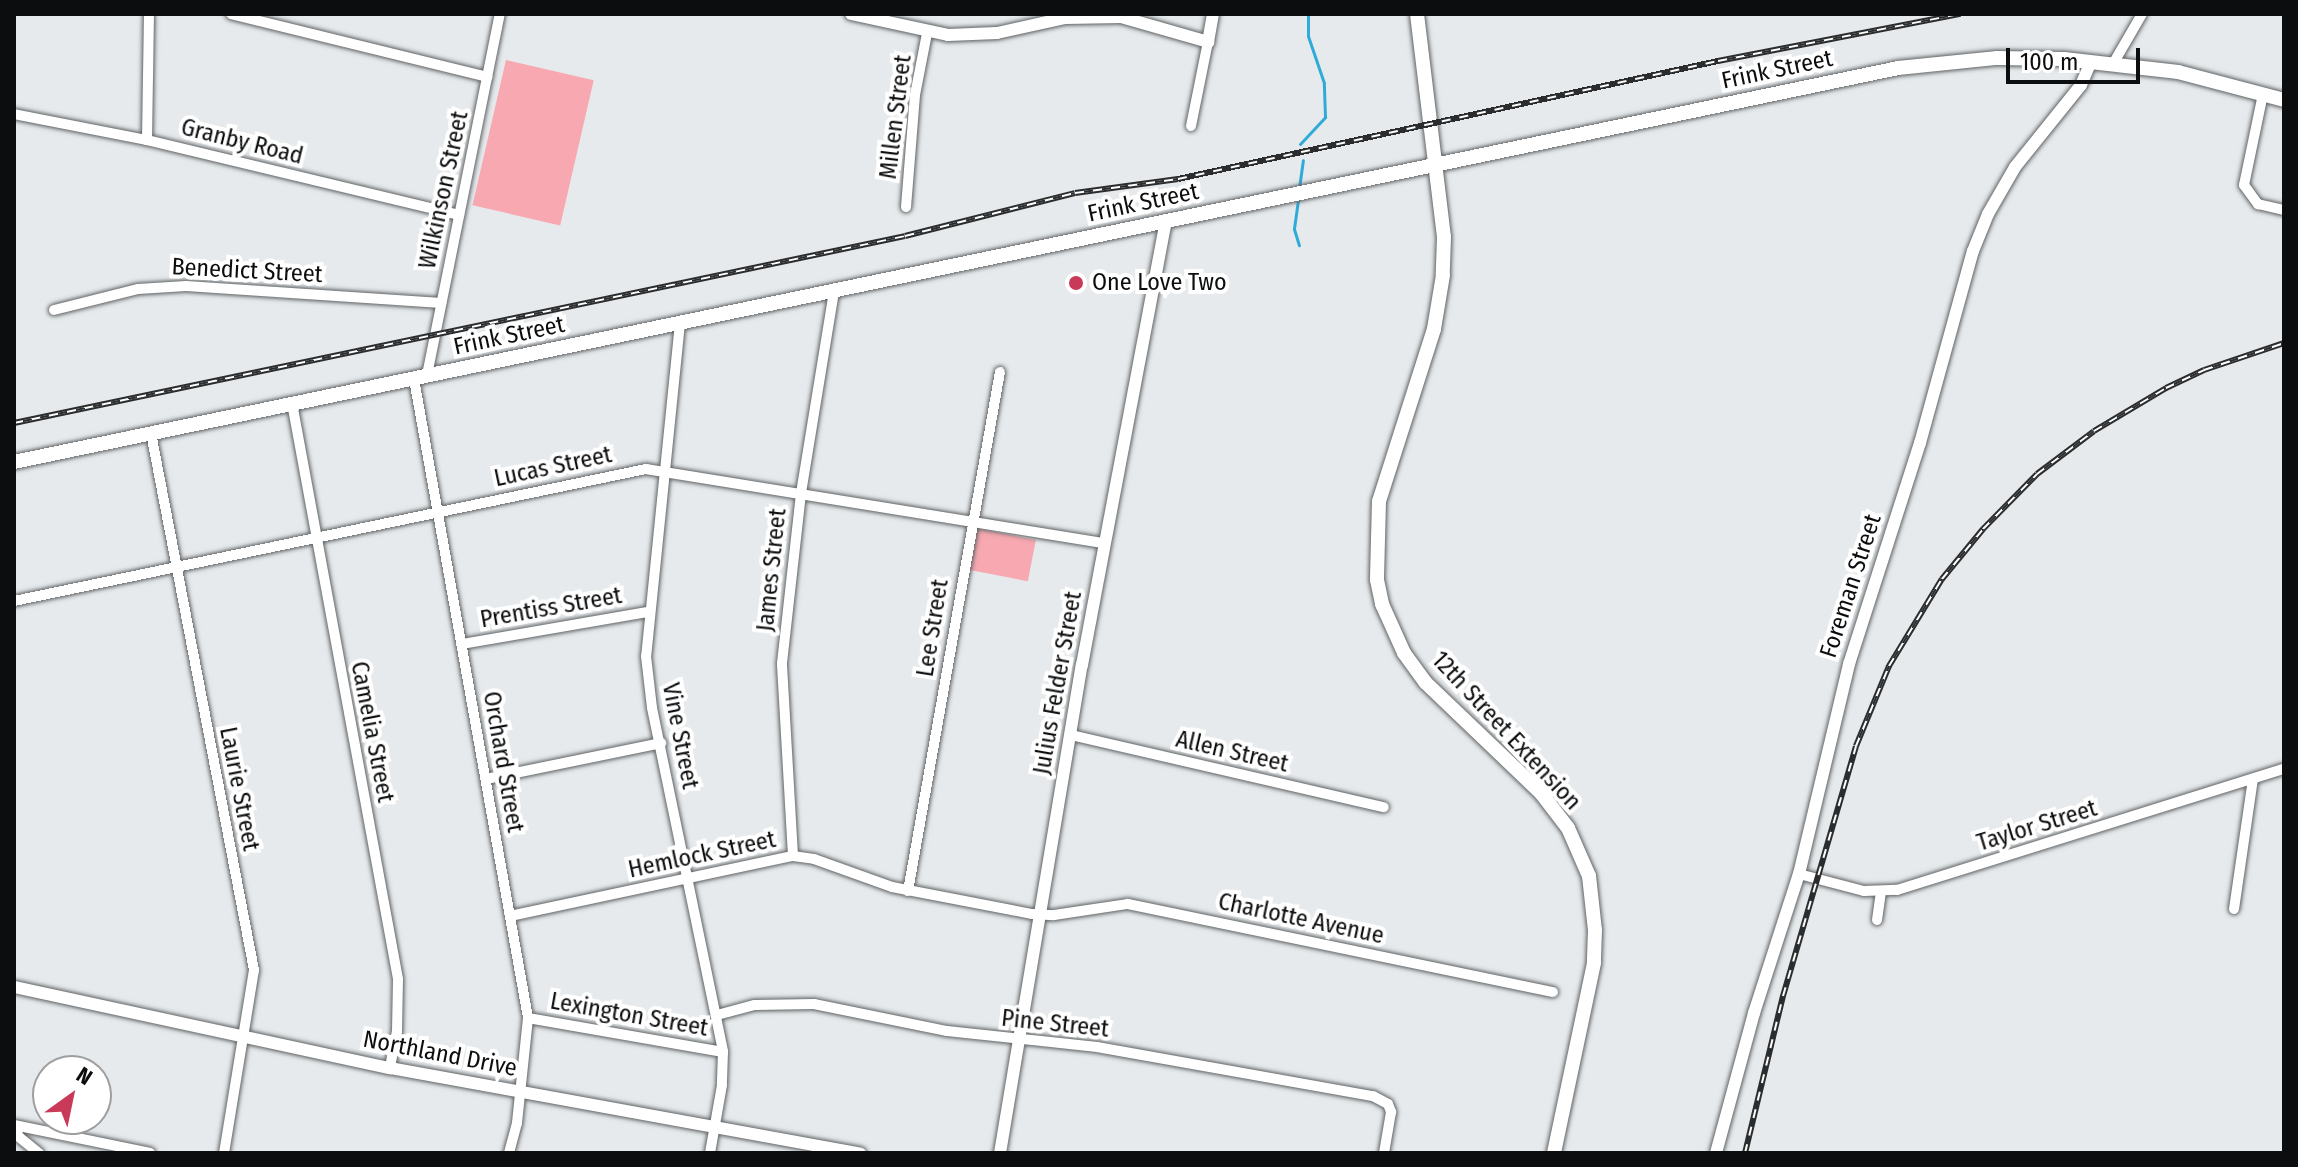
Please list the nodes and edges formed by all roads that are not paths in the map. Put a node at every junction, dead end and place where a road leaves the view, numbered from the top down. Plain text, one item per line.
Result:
1 (149, 14) edge
2 (231, 14) edge
3 (500, 14) edge
4 (851, 14) edge
5 (1213, 14) edge
6 (1417, 14) edge
7 (2142, 14) edge
8 (1100, 15) edge
9 (889, 18) edge
10 (927, 33) junction
11 (1208, 42) junction
12 (2091, 62) junction
13 (2113, 64) junction
14 (487, 77) junction
15 (2263, 94) junction
16 (2284, 100) edge
17 (14, 114) edge
18 (1191, 126) dead end
19 (147, 140) junction
20 (1435, 164) junction
21 (906, 207) dead end
22 (2284, 210) edge
23 (459, 215) junction
24 (1166, 221) junction
25 (834, 291) junction
26 (441, 303) junction
27 (54, 310) dead end
28 (680, 323) junction
29 (1000, 372) dead end
30 (421, 377) junction
31 (292, 403) junction
32 (151, 433) junction
33 (14, 462) edge
34 (664, 471) junction
35 (801, 493) junction
36 (438, 511) junction
37 (971, 524) junction
38 (315, 535) junction
39 (1104, 543) junction
40 (176, 566) junction
41 (14, 601) edge
42 (648, 612) junction
43 (462, 644) junction
44 (1071, 735) junction
45 (661, 743) junction
46 (2284, 769) edge
47 (486, 779) junction
48 (2253, 779) junction
49 (1384, 807) dead end
50 (793, 856) junction
51 (1799, 874) junction
52 (688, 877) junction
53 (908, 891) junction
54 (1881, 892) junction
55 (2234, 909) dead end
56 (1041, 915) junction
57 (510, 916) junction
58 (1877, 920) dead end
59 (14, 987) edge
60 (1553, 992) dead end
61 (717, 1015) junction
62 (528, 1018) junction
63 (243, 1036) junction
64 (1019, 1040) junction
65 (723, 1052) junction
66 (390, 1068) junction
67 (521, 1092) junction
68 (14, 1126) edge
69 (715, 1127) junction
70 (39, 1153) edge
71 (150, 1153) edge
72 (224, 1153) edge
73 (509, 1153) edge
74 (710, 1153) edge
75 (860, 1153) edge
76 (1000, 1153) edge
77 (1384, 1153) edge
78 (1554, 1153) edge
79 (1716, 1153) edge

1 - 19 street
2 - 14 street
3 - 14 street, Wilkinson Street
4 - 9 street
5 - 11 street
6 - 20 main road, 12th Street Extension
7 - 13 street
8 - 10 street
8 - 11 street
9 - 10 street
10 - 21 street, Millen Street
11 - 18 street
12 - 13 main road, Frink Street
12 - 20 main road, Frink Street
12 - 51 street, Foreman Street
13 - 15 main road, Frink Street
14 - 23 street, Wilkinson Street
15 - 16 main road, Frink Street
15 - 22 street
17 - 19 street, Granby Road
19 - 23 street, Granby Road
20 - 24 main road, Frink Street
20 - 78 main road, 12th Street Extension
23 - 26 street, Wilkinson Street
24 - 25 main road, Frink Street
24 - 39 street, Julius Felder Street
25 - 28 main road, Frink Street
25 - 35 street, James Street
26 - 27 street, Benedict Street
26 - 30 street, Wilkinson Street
28 - 30 main road, Frink Street
28 - 34 street, Vine Street
29 - 37 street, Lee Street
30 - 31 main road, Frink Street
30 - 36 street, Orchard Street
31 - 32 main road, Frink Street
31 - 38 street, Camelia Street
32 - 33 main road, Frink Street
32 - 40 street, Laurie Street
34 - 35 street, Lucas Street
34 - 36 street, Lucas Street
34 - 42 street, Vine Street
35 - 37 street, Lucas Street
35 - 50 street, James Street
36 - 38 street, Lucas Street
36 - 43 street, Orchard Street
37 - 39 street, Lucas Street
37 - 53 street, Lee Street
38 - 40 street, Lucas Street
38 - 66 street, Camelia Street
39 - 44 street, Julius Felder Street
40 - 41 street, Lucas Street
40 - 63 street, Laurie Street
42 - 43 street, Prentiss Street
42 - 45 street, Vine Street
43 - 47 street, Orchard Street
44 - 49 street, Allen Street
44 - 56 street, Julius Felder Street
45 - 47 street
45 - 52 street, Vine Street
46 - 48 street, Taylor Street
47 - 57 street, Orchard Street
48 - 54 street, Taylor Street
48 - 55 street
50 - 52 street, Hemlock Street
50 - 53 street, Hemlock Street
51 - 54 street, Taylor Street
51 - 79 street, Foreman Street
52 - 57 street, Hemlock Street
52 - 61 street, Vine Street
53 - 56 street, Hemlock Street
54 - 58 street
56 - 60 street, Charlotte Avenue
56 - 64 street, Julius Felder Street
57 - 62 street, Orchard Street
59 - 63 street, Northland Drive
61 - 64 street, Pine Street
61 - 65 street, Vine Street
62 - 65 street, Lexington Street
62 - 67 street, Orchard Street
63 - 66 street, Northland Drive
63 - 72 street, Laurie Street
64 - 76 street, Julius Felder Street
64 - 77 street, Pine Street
65 - 69 street, Vine Street
66 - 67 street, Northland Drive
67 - 69 street, Northland Drive
67 - 73 street, Orchard Street
68 - 70 street
68 - 71 street
69 - 74 street, Vine Street
69 - 75 street, Northland Drive

